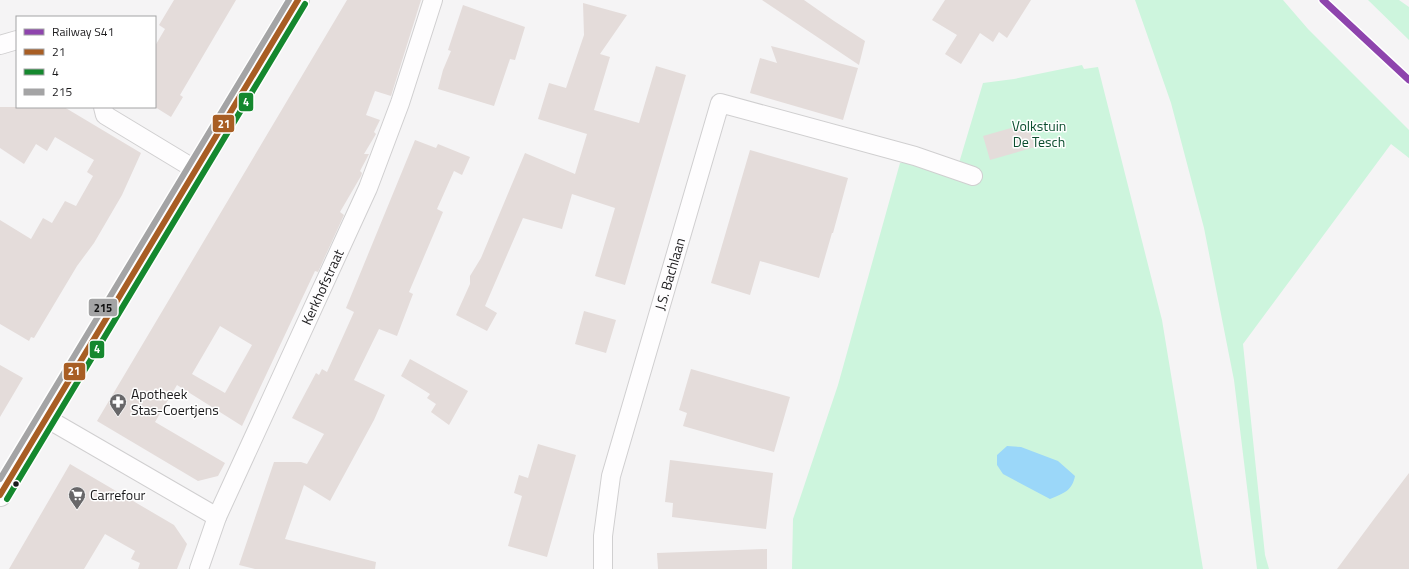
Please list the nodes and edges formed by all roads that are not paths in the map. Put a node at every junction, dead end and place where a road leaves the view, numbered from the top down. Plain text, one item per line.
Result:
1 (298, 0) edge
2 (433, 0) edge
3 (16, 40) edge
4 (0, 44) edge
5 (103, 108) edge
6 (196, 170) junction
7 (973, 176) dead end
8 (46, 418) junction
9 (0, 495) edge
10 (217, 517) junction
11 (199, 569) edge
12 (603, 569) edge

1 - 6 main road
2 - 10 street, Kerkhofstraat
3 - 4 street
5 - 6 street
6 - 8 main road
7 - 12 street, J.S. Bachlaan
8 - 9 main road
8 - 10 street
10 - 11 street, Kerkhofstraat

